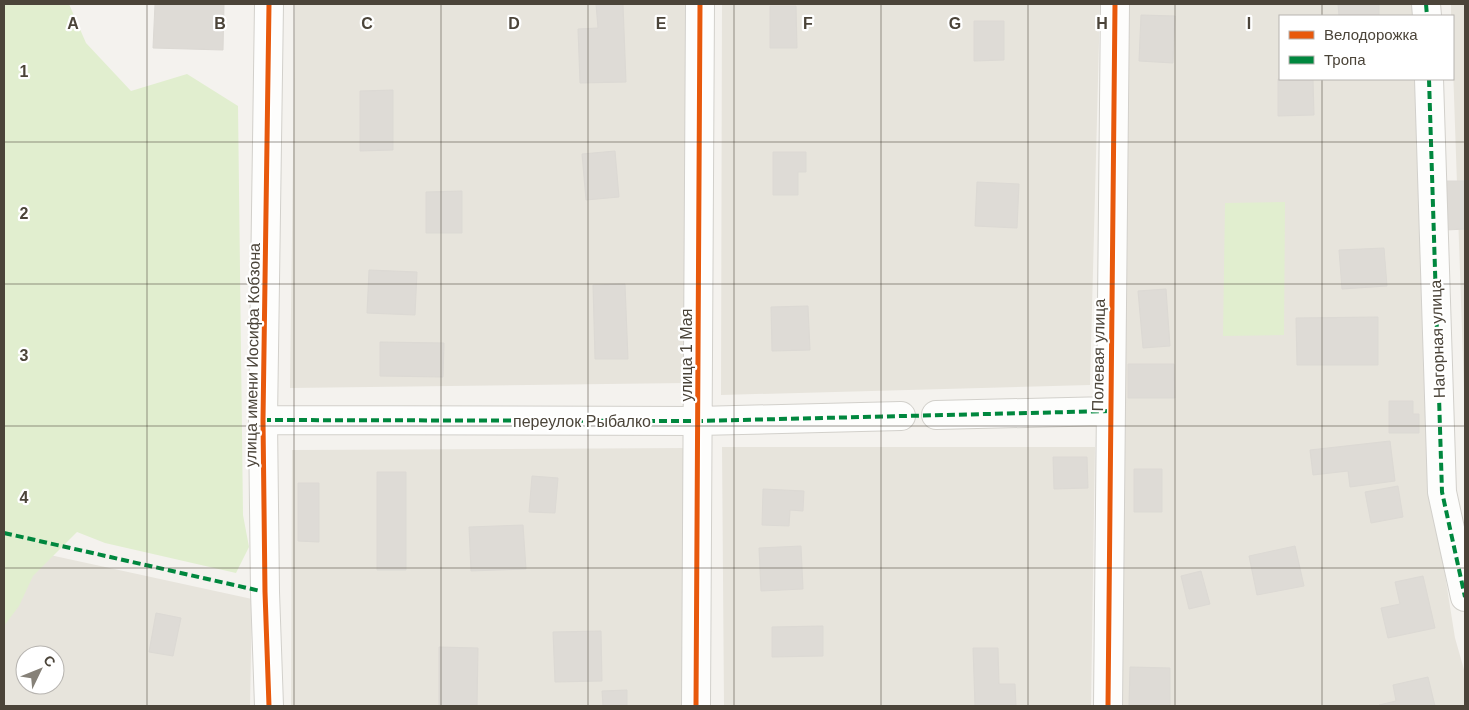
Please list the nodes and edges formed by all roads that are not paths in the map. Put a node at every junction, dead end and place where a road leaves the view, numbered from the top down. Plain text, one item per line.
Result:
1 (269, 4) edge
2 (700, 4) edge
3 (1115, 4) edge
4 (1429, 80) edge
5 (1110, 411) junction
6 (936, 415) dead end
7 (901, 416) dead end
8 (263, 420) junction
9 (698, 421) junction
10 (1465, 597) edge
11 (269, 706) edge
12 (696, 706) edge
13 (1108, 706) edge

1 - 8 street, улица имени Иосифа Кобзона
2 - 9 street, улица 1 Мая
3 - 5 street, Полевая улица
4 - 10 street, Нагорная улица
5 - 6 street
5 - 13 street, Полевая улица
7 - 9 street, переулок Рыбалко
8 - 9 street, переулок Рыбалко
8 - 11 street, улица имени Иосифа Кобзона
9 - 12 street, улица 1 Мая

